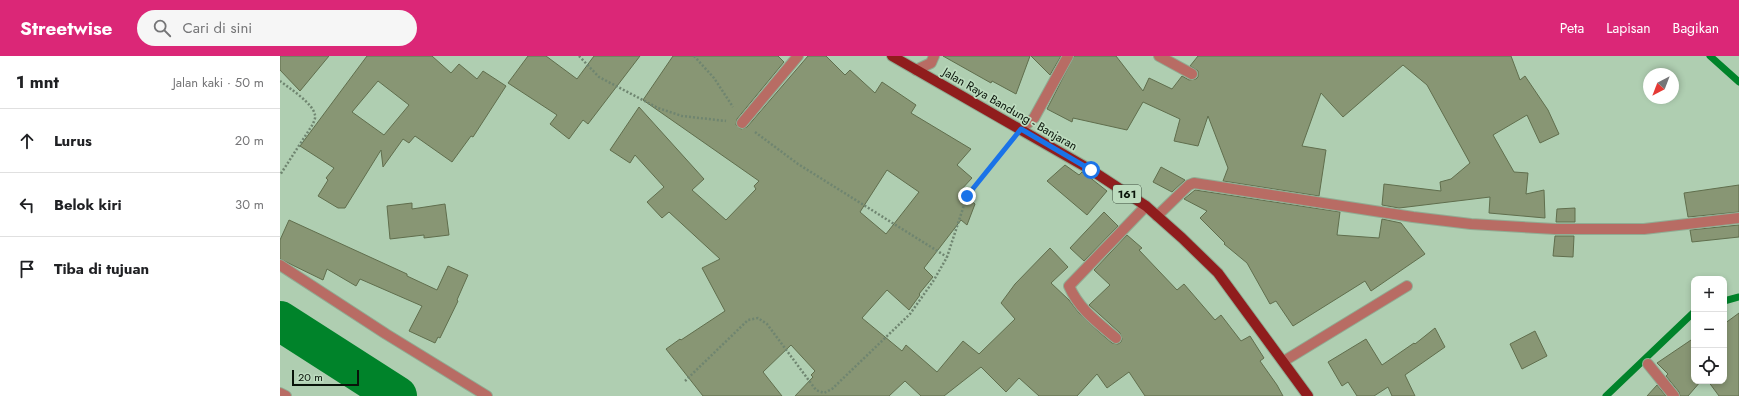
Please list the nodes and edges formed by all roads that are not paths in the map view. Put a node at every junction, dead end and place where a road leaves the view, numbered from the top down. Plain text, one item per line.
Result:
1 (798, 56) edge
2 (892, 56) edge
3 (934, 56) edge
4 (1068, 56) edge
5 (1159, 56) edge
6 (916, 70) junction
7 (1192, 74) dead end
8 (742, 123) road end
9 (1021, 129) junction
10 (1146, 206) junction
11 (1157, 216) junction
12 (1739, 218) edge
13 (280, 264) edge
14 (1407, 286) dead end
15 (1116, 338) dead end
16 (1284, 361) junction
17 (1648, 364) dead end
18 (280, 393) edge
19 (286, 396) edge
20 (487, 396) edge
21 (1308, 396) edge
22 (1674, 396) edge

1 - 8 street
2 - 6 main road, Jalan Raya Bandung - Banjaran / 161
3 - 6 street
4 - 9 street
5 - 7 street
6 - 9 main road, Jalan Raya Bandung - Banjaran / 161
9 - 10 main road, Jalan Raya Bandung - Banjaran / 161
10 - 11 main road, Jalan Raya Bandung - Banjaran / 161
10 - 15 street
11 - 12 street
11 - 16 main road, Jalan Raya Bandung - Banjaran / 161
13 - 20 street
14 - 16 street
16 - 21 main road, Jalan Raya Bandung - Banjaran / 161
17 - 22 street
18 - 19 street

